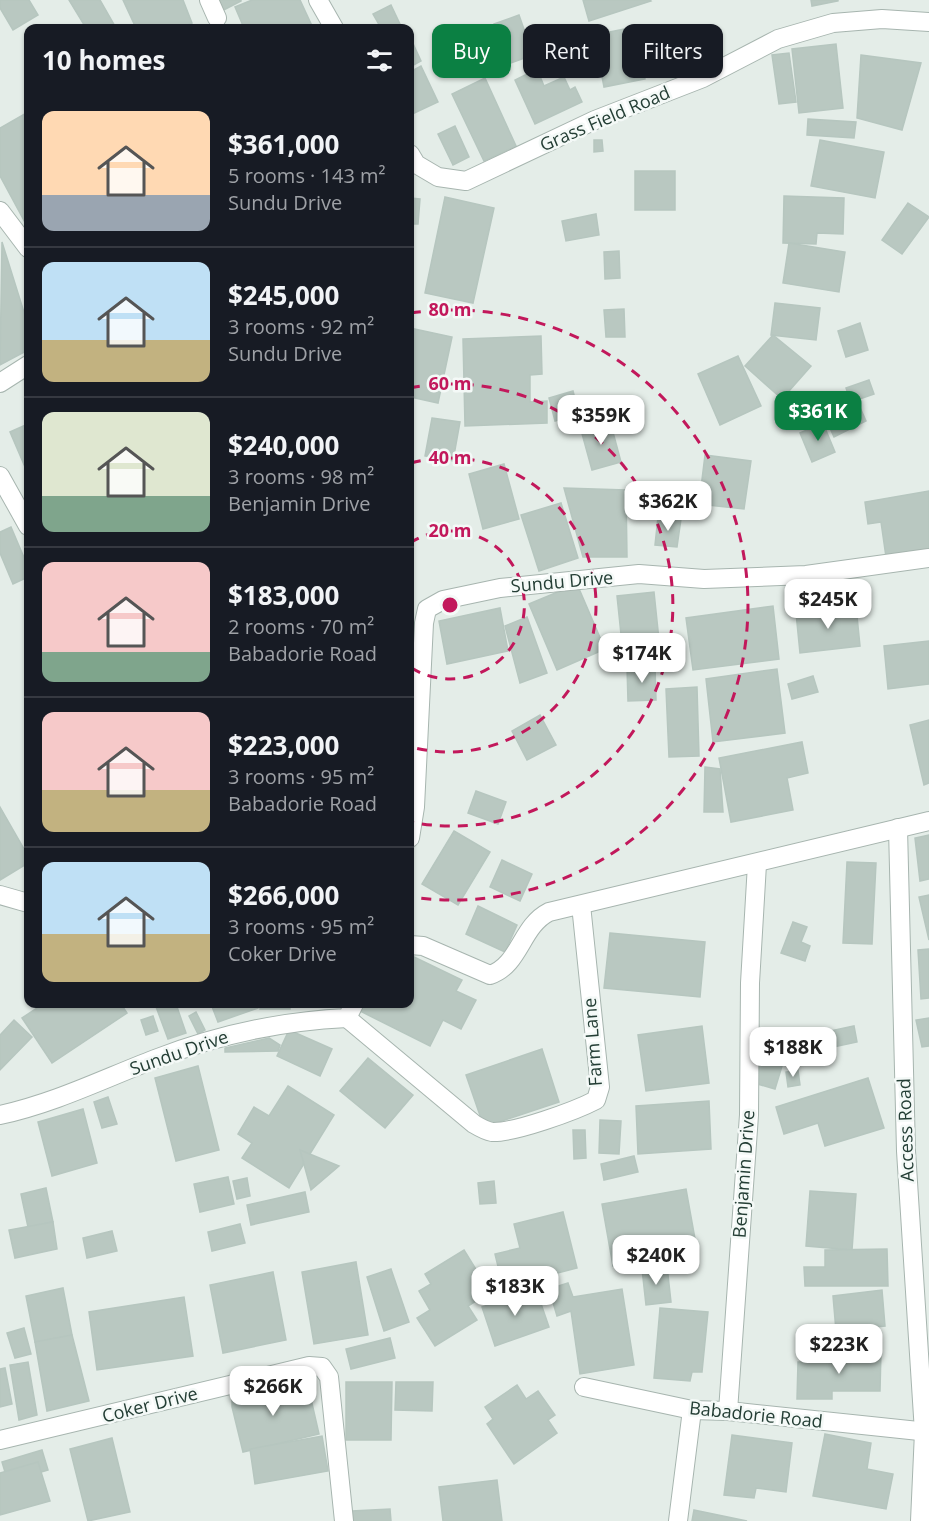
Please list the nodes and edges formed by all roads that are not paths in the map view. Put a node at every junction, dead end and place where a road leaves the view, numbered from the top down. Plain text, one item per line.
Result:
1 (209, 0) edge
2 (318, 0) edge
3 (217, 18) dead end
4 (929, 22) edge
5 (332, 24) edge
6 (414, 164) edge
7 (0, 211) edge
8 (24, 243) edge
9 (24, 367) edge
10 (0, 382) edge
11 (0, 476) edge
12 (24, 519) edge
13 (929, 558) edge
14 (414, 813) edge
15 (929, 821) edge
16 (898, 828) junction
17 (757, 864) junction
18 (0, 895) edge
19 (24, 902) edge
20 (581, 905) junction
21 (414, 945) edge
22 (351, 1011) edge
23 (0, 1115) edge
24 (584, 1387) dead end
25 (692, 1410) junction
26 (728, 1411) junction
27 (926, 1432) edge
28 (0, 1440) edge
29 (344, 1521) edge
30 (678, 1521) edge
31 (920, 1521) edge

1 - 3 street
2 - 5 street
4 - 6 street, Grass Field Road
7 - 8 street
9 - 10 street
11 - 12 street
13 - 14 street, Sundu Drive
15 - 16 street
16 - 17 street
16 - 27 street, Access Road
17 - 20 street
17 - 26 street, Benjamin Drive
18 - 19 street
20 - 21 street
20 - 22 street, Farm Lane
22 - 23 street, Sundu Drive
24 - 25 street, Babadorie Road
25 - 26 street, Babadorie Road
25 - 30 street
26 - 27 street, Babadorie Road
27 - 31 street, Access Road
28 - 29 street, Coker Drive

